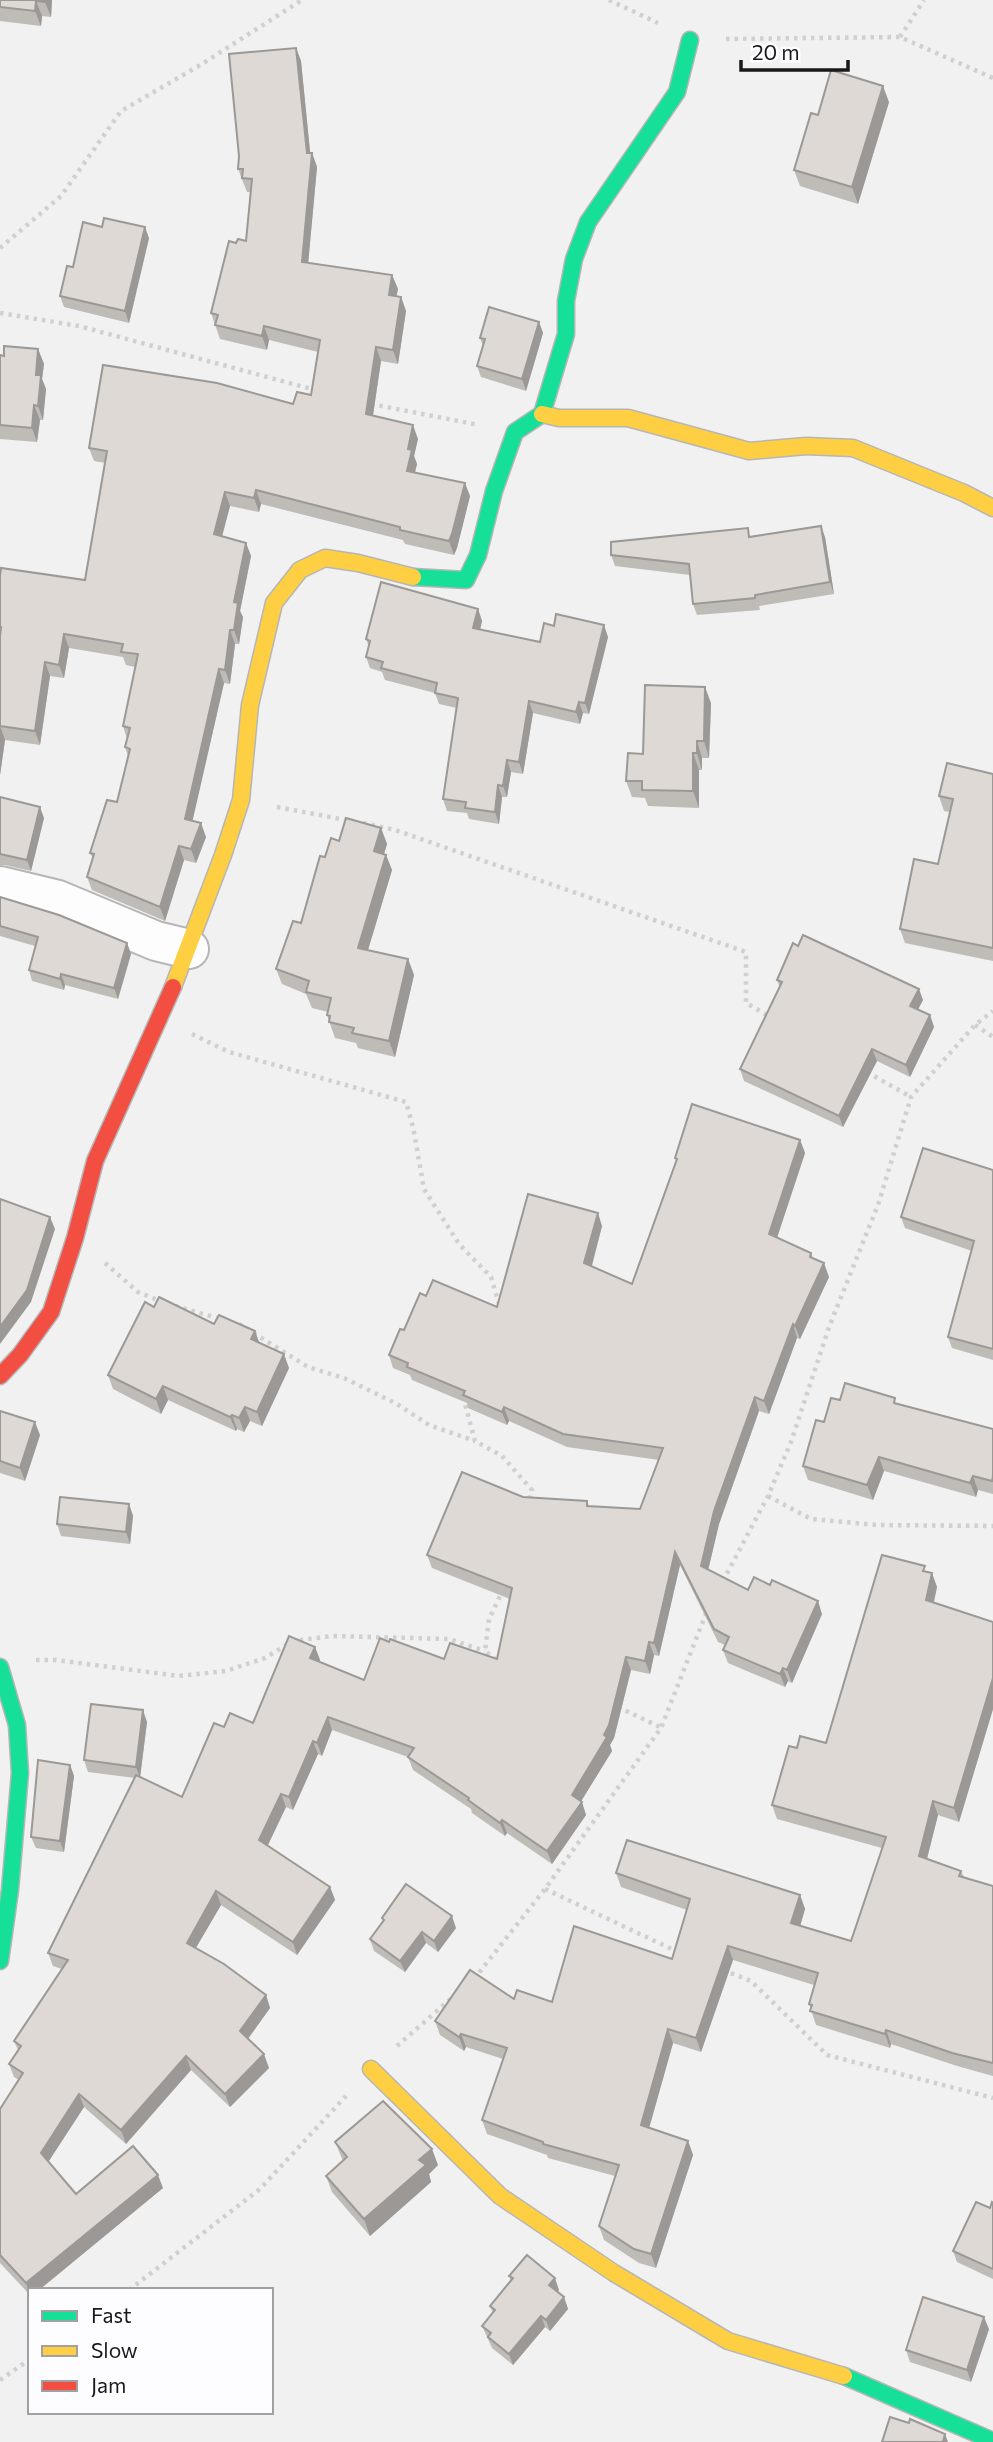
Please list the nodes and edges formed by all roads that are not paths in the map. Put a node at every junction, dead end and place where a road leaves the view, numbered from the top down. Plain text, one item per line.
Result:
1 (690, 40) road end
2 (542, 414) junction
3 (993, 508) edge
4 (0, 886) edge
5 (188, 949) junction
6 (0, 1376) edge
7 (0, 1667) edge
8 (0, 1961) edge
9 (371, 2069) road end
10 (993, 2441) edge

1 - 2 street
2 - 3 street
2 - 5 street
4 - 5 street
5 - 6 street
7 - 8 street
9 - 10 street

